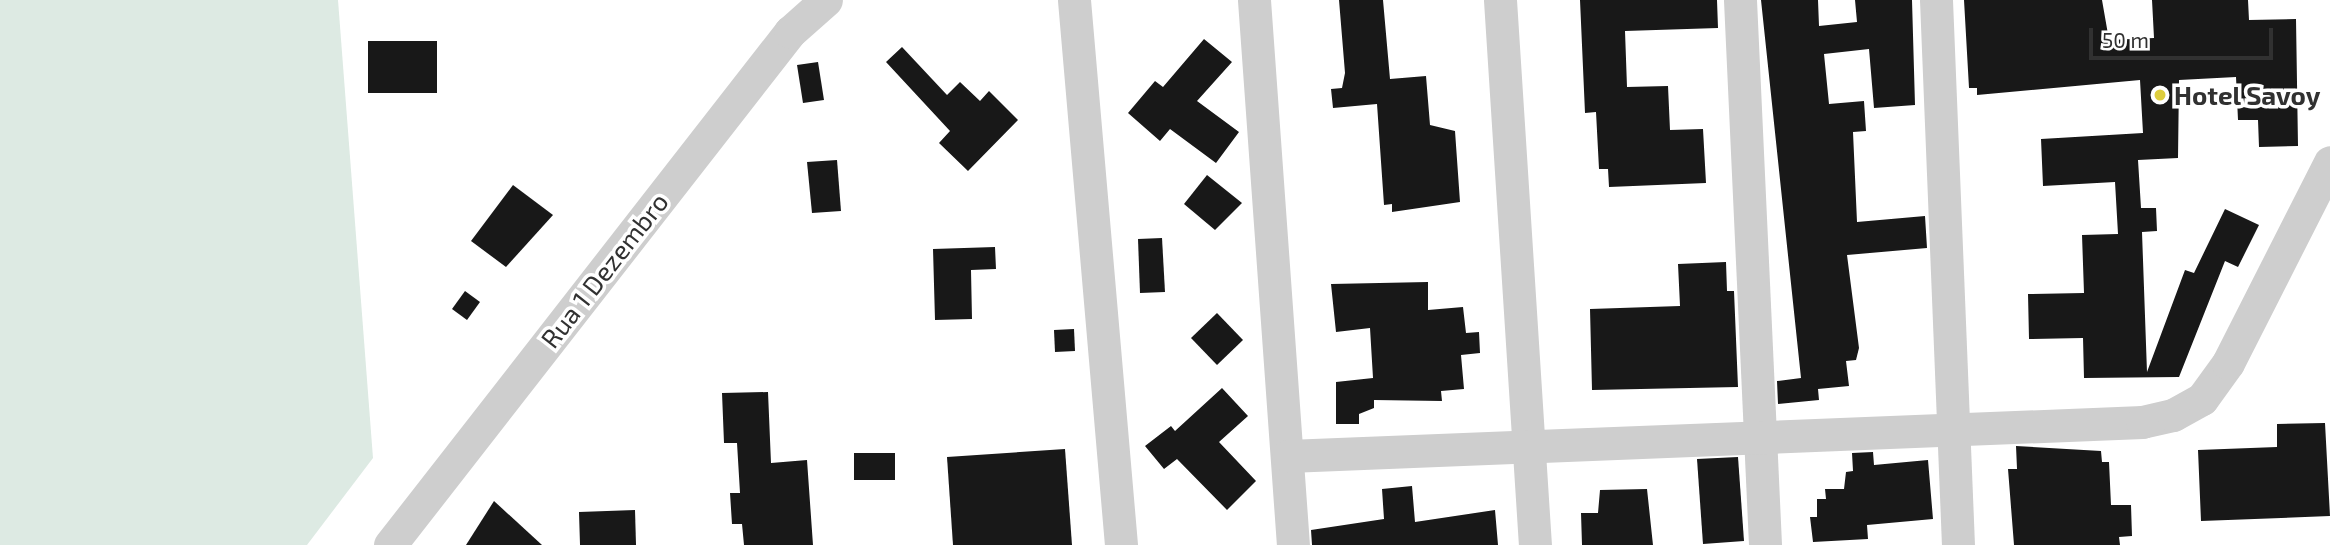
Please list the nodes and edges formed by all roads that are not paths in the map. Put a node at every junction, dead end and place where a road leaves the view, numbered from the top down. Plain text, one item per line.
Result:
1 (826, 0) edge
2 (1074, 0) edge
3 (1254, 0) edge
4 (1500, 0) edge
5 (1741, 0) edge
6 (1936, 0) edge
7 (2330, 162) edge
8 (1952, 427) junction
9 (1761, 436) junction
10 (1530, 448) junction
11 (1288, 456) junction
12 (390, 545) edge
13 (1121, 545) edge
14 (1293, 545) edge
15 (1535, 545) edge
16 (1765, 545) edge
17 (1958, 545) edge

1 - 12 street, Rua 1 Dezembro
2 - 13 street
3 - 11 street
4 - 10 street
5 - 9 street
6 - 8 street
7 - 8 street
8 - 9 street
8 - 17 street
9 - 10 street
9 - 16 street
10 - 11 street
10 - 15 street
11 - 14 street

